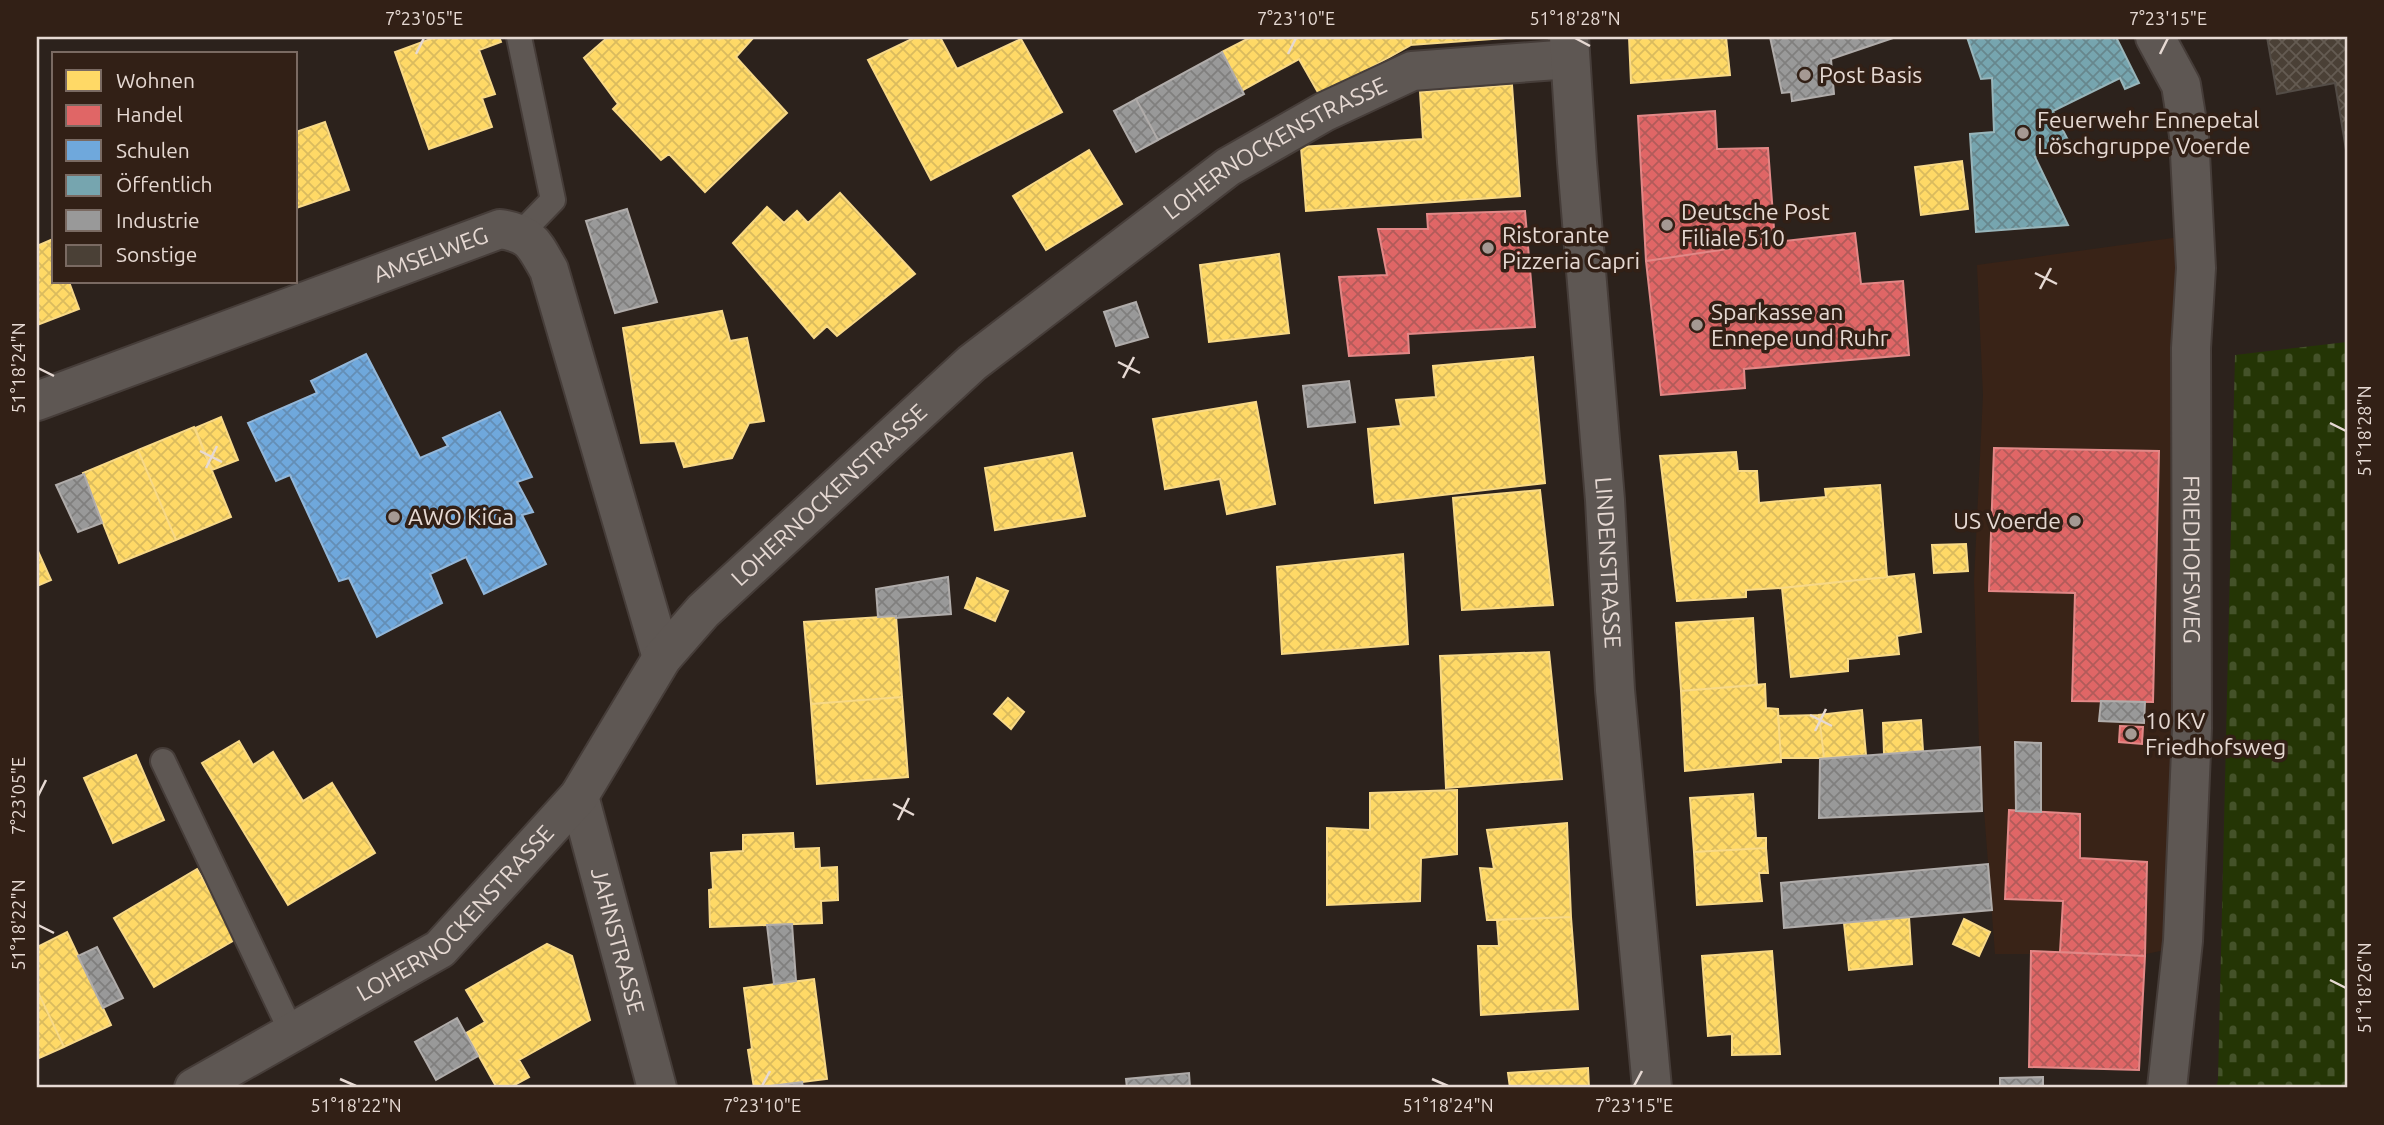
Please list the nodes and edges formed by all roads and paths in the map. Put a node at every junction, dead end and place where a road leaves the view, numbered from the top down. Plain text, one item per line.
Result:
1 (519, 37) edge
2 (2155, 37) edge
3 (1570, 48) edge
4 (521, 233) junction
5 (37, 401) edge
6 (662, 658) junction
7 (163, 761) dead end
8 (579, 796) junction
9 (292, 1033) junction
10 (194, 1088) edge
11 (657, 1088) edge
12 (1652, 1088) edge
13 (2167, 1088) edge

1 - 4 lane
2 - 13 street, FRIEDHOFSWEG
3 - 6 street, LOHERNOCKENSTRASSE
3 - 12 street, LINDENSTRASSE
4 - 5 street, AMSELWEG
4 - 6 street, AMSELWEG
6 - 8 street, LOHERNOCKENSTRASSE
7 - 9 lane
8 - 9 street, LOHERNOCKENSTRASSE
8 - 11 street, JAHNSTRASSE
9 - 10 street, LOHERNOCKENSTRASSE

